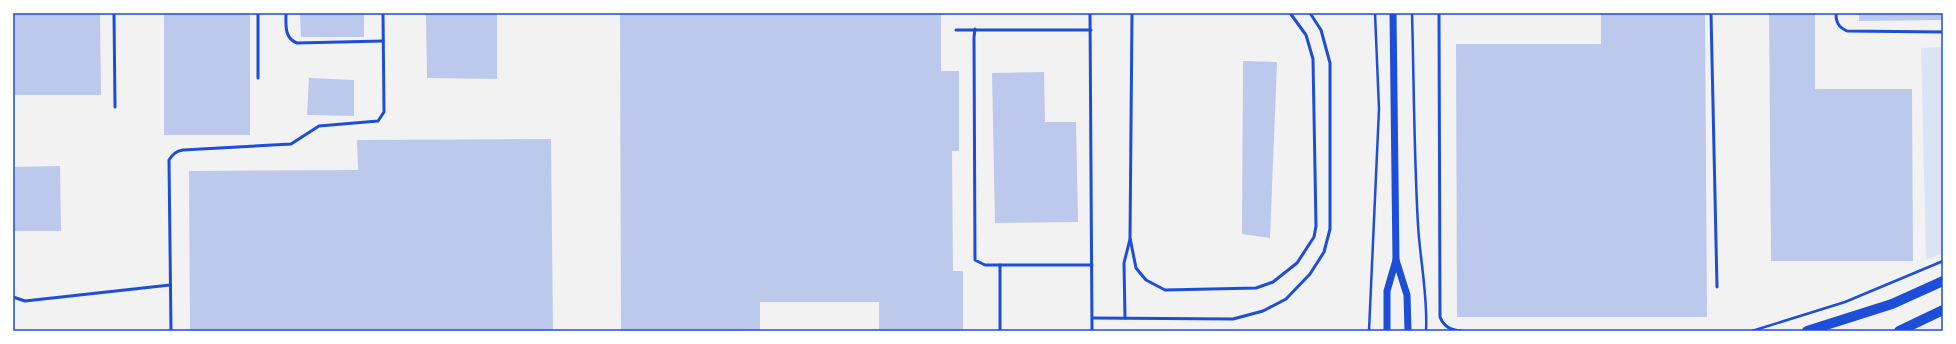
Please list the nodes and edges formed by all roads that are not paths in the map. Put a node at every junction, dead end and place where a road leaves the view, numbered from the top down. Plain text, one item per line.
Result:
1 (114, 13) edge
2 (258, 13) edge
3 (286, 13) edge
4 (383, 13) edge
5 (1090, 13) edge
6 (1132, 13) edge
7 (1290, 13) edge
8 (1310, 13) edge
9 (1393, 13) edge
10 (1439, 13) edge
11 (1711, 13) edge
12 (1836, 13) edge
13 (976, 29) junction
14 (956, 30) dead end
15 (1091, 30) junction
16 (1943, 32) edge
17 (383, 41) junction
18 (258, 78) dead end
19 (115, 107) dead end
20 (1130, 238) junction
21 (1396, 260) junction
22 (1000, 265) junction
23 (1092, 265) junction
24 (1943, 281) edge
25 (170, 285) junction
26 (1718, 287) dead end
27 (13, 297) edge
28 (1943, 310) edge
29 (1093, 318) junction
30 (1125, 318) junction
31 (171, 331) edge
32 (1000, 331) edge
33 (1092, 331) edge
34 (1387, 331) edge
35 (1408, 331) edge
36 (1461, 331) edge
37 (1807, 331) edge
38 (1899, 331) edge

1 - 19 lane
2 - 18 lane
3 - 17 lane
4 - 17 lane
5 - 15 lane
6 - 20 lane
7 - 20 lane
8 - 30 lane
9 - 21 street
10 - 36 lane
11 - 26 lane
12 - 16 lane
13 - 14 lane
13 - 15 lane
13 - 22 lane
15 - 23 lane
17 - 25 lane
20 - 30 lane
21 - 34 street
21 - 35 street
22 - 23 lane
22 - 32 lane
23 - 29 lane
24 - 37 main road
25 - 27 lane
25 - 31 lane
28 - 38 main road
29 - 30 lane
29 - 33 lane

